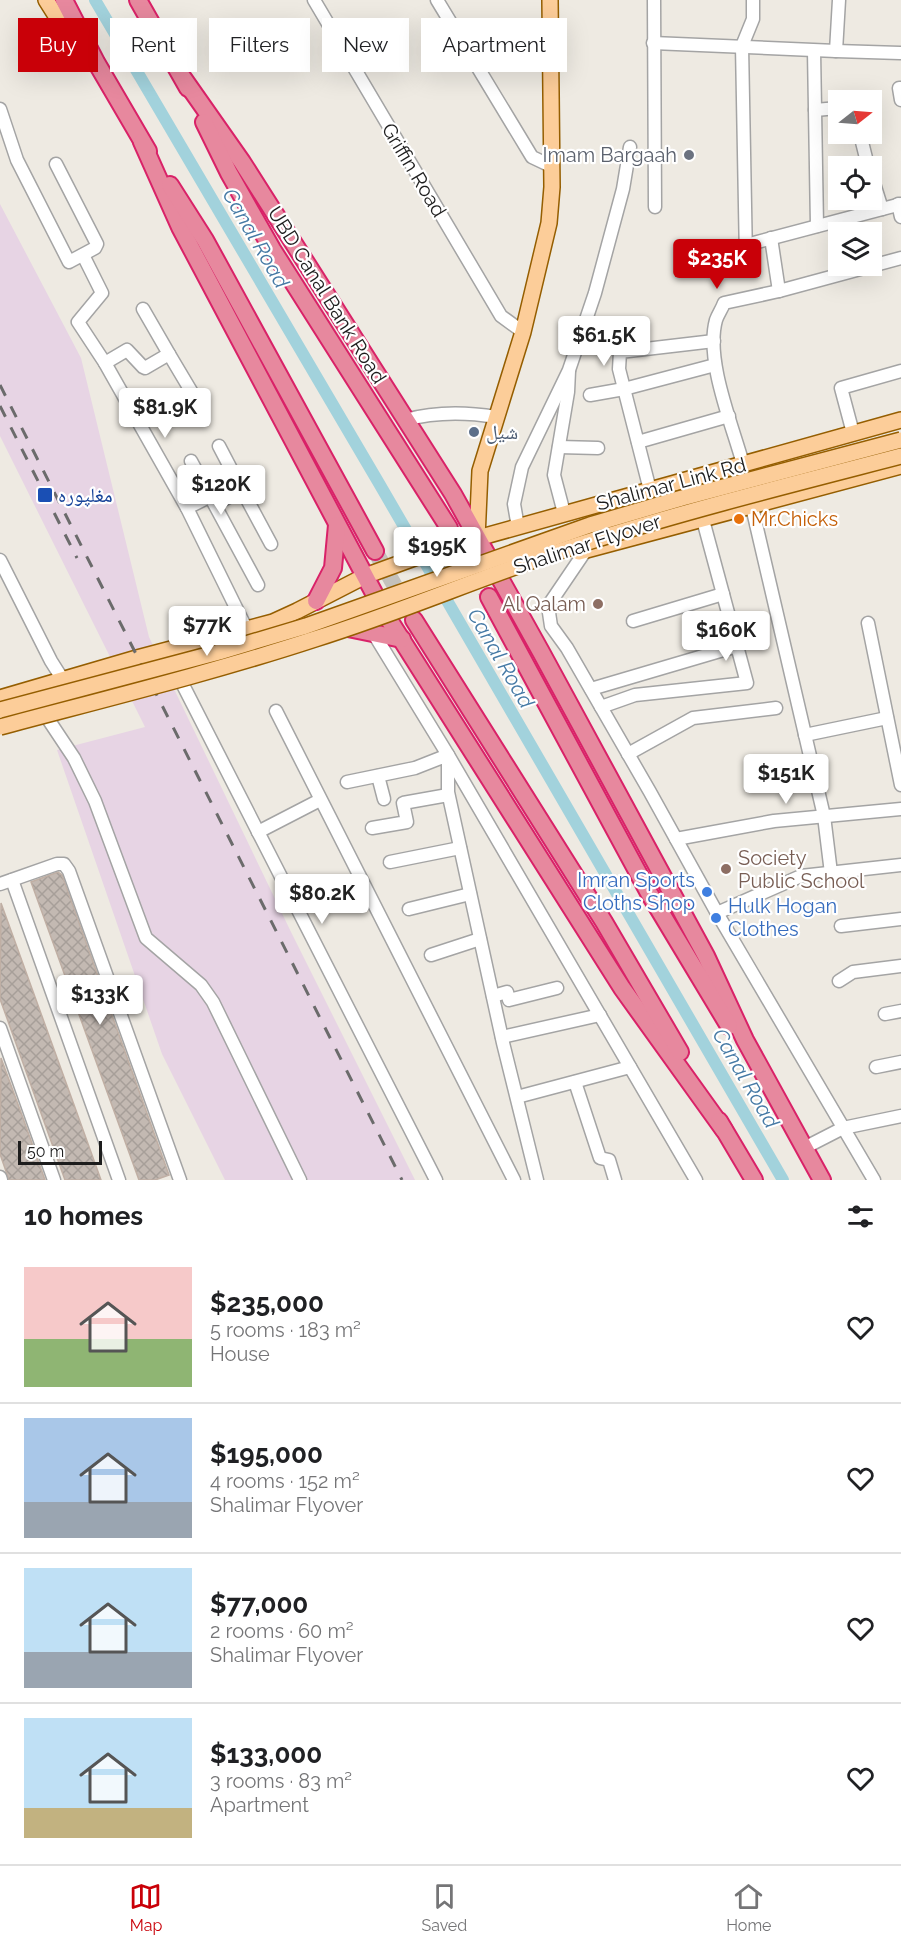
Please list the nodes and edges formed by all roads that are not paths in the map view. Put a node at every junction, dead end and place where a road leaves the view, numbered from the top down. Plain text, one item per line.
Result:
1 (46, 0) edge
2 (64, 0) edge
3 (138, 0) edge
4 (314, 0) edge
5 (437, 0) edge
6 (550, 0) edge
7 (654, 0) edge
8 (753, 0) edge
9 (839, 0) edge
10 (57, 18) edge
11 (73, 18) edge
12 (653, 43) junction
13 (742, 46) junction
14 (814, 51) junction
15 (836, 51) junction
16 (900, 53) edge
17 (98, 65) edge
18 (183, 78) junction
19 (901, 88) edge
20 (901, 100) edge
21 (0, 109) edge
22 (828, 109) edge
23 (815, 110) junction
24 (142, 142) junction
25 (630, 147) dead end
26 (56, 164) dead end
27 (551, 166) junction
28 (655, 207) dead end
29 (900, 208) edge
30 (882, 209) edge
31 (878, 210) edge
32 (817, 226) junction
33 (771, 238) junction
34 (746, 245) junction
35 (83, 255) junction
36 (746, 258) dead end
37 (901, 258) edge
38 (779, 291) junction
39 (142, 309) dead end
40 (523, 332) junction
41 (714, 341) junction
42 (169, 354) junction
43 (105, 363) junction
44 (715, 365) junction
45 (569, 370) junction
46 (901, 371) edge
47 (624, 389) junction
48 (590, 395) dead end
49 (194, 396) dead end
50 (495, 417) junction
51 (729, 417) junction
52 (405, 420) junction
53 (901, 420) edge
54 (853, 433) junction
55 (901, 440) edge
56 (638, 442) junction
57 (219, 446) dead end
58 (559, 447) junction
59 (598, 448) dead end
60 (901, 456) edge
61 (191, 461) dead end
62 (743, 464) junction
63 (901, 466) edge
64 (254, 484) dead end
65 (242, 490) junction
66 (650, 490) junction
67 (209, 497) junction
68 (752, 507) junction
69 (187, 508) junction
70 (564, 513) junction
71 (703, 520) junction
72 (337, 523) junction
73 (518, 527) junction
74 (449, 528) tunnel mouth
75 (477, 538) junction
76 (271, 544) dead end
77 (586, 550) junction
78 (375, 551) tunnel mouth
79 (0, 560) edge
80 (499, 575) junction
81 (364, 576) junction
82 (258, 585) dead end
83 (723, 594) junction
84 (489, 597) tunnel mouth
85 (316, 601) junction
86 (384, 612) junction
87 (414, 621) tunnel mouth
88 (633, 621) dead end
89 (868, 623) dead end
90 (551, 626) junction
91 (343, 627) junction
92 (247, 630) junction
93 (374, 634) junction
94 (532, 636) junction
95 (402, 639) junction
96 (737, 646) junction
97 (144, 656) junction
98 (63, 680) junction
99 (182, 683) junction
100 (591, 689) junction
101 (157, 690) junction
102 (0, 698) edge
103 (601, 707) junction
104 (776, 708) dead end
105 (0, 710) edge
106 (276, 711) dead end
107 (887, 718) junction
108 (48, 719) junction
109 (0, 727) edge
110 (0, 732) edge
111 (806, 735) junction
112 (628, 754) junction
113 (448, 755) junction
114 (378, 776) junction
115 (347, 782) dead end
116 (901, 785) edge
117 (448, 795) junction
118 (384, 799) dead end
119 (320, 800) junction
120 (901, 809) edge
121 (824, 816) junction
122 (372, 828) dead end
123 (258, 832) junction
124 (676, 839) junction
125 (460, 848) junction
126 (390, 862) dead end
127 (901, 865) edge
128 (831, 873) junction
129 (6, 882) edge
130 (470, 894) junction
131 (409, 909) dead end
132 (717, 913) junction
133 (901, 918) edge
134 (841, 926) dead end
135 (480, 939) junction
136 (431, 955) dead end
137 (901, 966) edge
138 (839, 981) dead end
139 (557, 988) dead end
140 (493, 996) junction
141 (901, 1011) edge
142 (600, 1014) junction
143 (885, 1014) dead end
144 (0, 1028) edge
145 (502, 1037) junction
146 (901, 1062) edge
147 (630, 1067) junction
148 (876, 1067) dead end
149 (575, 1082) junction
150 (517, 1098) junction
151 (901, 1116) edge
152 (788, 1121) junction
153 (843, 1128) junction
154 (724, 1130) junction
155 (804, 1148) junction
156 (54, 1180) edge
157 (119, 1180) edge
158 (180, 1180) edge
159 (300, 1180) edge
160 (436, 1180) edge
161 (514, 1180) edge
162 (537, 1180) edge
163 (615, 1180) edge
164 (696, 1180) edge
165 (754, 1180) edge
166 (822, 1180) edge
167 (874, 1180) edge

1 - 10 main road
2 - 11 highway
3 - 18 highway
4 - 40 street, Griffin Road
5 - 27 street
6 - 27 main road
7 - 12 street
8 - 13 street
9 - 15 street
12 - 13 street
12 - 28 street
13 - 14 street
13 - 34 street
14 - 15 street
14 - 23 street
15 - 16 street
17 - 24 highway
18 - 52 highway
18 - 74 highway, UBD Canal Bank Road
19 - 20 street
21 - 35 street
22 - 23 street
23 - 32 street
24 - 72 highway
24 - 78 highway
25 - 45 street
26 - 35 street
27 - 40 main road
29 - 30 street
31 - 32 street
32 - 33 street
33 - 34 street
33 - 38 street
34 - 36 street
35 - 43 street
37 - 38 street
38 - 41 street
39 - 42 street
40 - 50 main road
41 - 44 street
41 - 47 street
42 - 43 street
42 - 49 street
43 - 69 street
44 - 47 street
44 - 51 street
45 - 58 street
45 - 73 street
46 - 54 street
47 - 48 street
47 - 56 street
50 - 52 street
50 - 75 main road
51 - 56 street
51 - 62 street
52 - 75 highway
53 - 54 main road, Shalimar Link Rd
54 - 62 main road, Shalimar Link Rd
55 - 105 main road, Shalimar Flyover, bridge
56 - 66 street
57 - 65 street
58 - 59 street
58 - 70 street
60 - 109 main road, Shalimar Flyover, bridge
61 - 67 street
62 - 66 main road, Shalimar Link Rd
63 - 68 main road
64 - 65 street
65 - 67 street
65 - 76 street
66 - 70 main road, Shalimar Link Rd
67 - 69 street
67 - 82 street
68 - 71 main road
68 - 111 street
69 - 92 street
70 - 73 main road, Shalimar Link Rd
71 - 77 main road
71 - 83 street
72 - 81 highway
72 - 85 highway
73 - 75 main road, Shalimar Link Rd
75 - 80 highway
75 - 81 main road, Shalimar Link Rd
77 - 80 main road
77 - 90 street
79 - 98 street
80 - 86 main road, bridge
80 - 94 highway
81 - 85 main road, Shalimar Link Rd
81 - 86 highway
83 - 88 street
83 - 96 street
84 - 152 highway
85 - 92 main road, Shalimar Link Rd
86 - 91 main road
86 - 95 highway
87 - 154 highway
89 - 107 street
90 - 94 street
90 - 100 street
91 - 93 highway
91 - 99 main road
92 - 97 main road, Shalimar Link Rd
93 - 95 highway
93 - 113 street
94 - 152 highway
95 - 154 highway
96 - 100 street
96 - 103 street
97 - 98 main road, Shalimar Link Rd
97 - 101 main road
98 - 102 main road, Shalimar Link Rd
99 - 101 main road
99 - 123 street
100 - 103 street
101 - 108 main road
103 - 112 street
104 - 112 street
106 - 119 street
107 - 111 street
107 - 116 street
108 - 110 main road
108 - 159 street
111 - 121 street
112 - 124 street
113 - 114 street
113 - 117 street
113 - 142 street
114 - 115 street
114 - 118 street
117 - 122 street
117 - 125 street
119 - 123 street
119 - 161 street
120 - 121 street
121 - 124 street
121 - 128 street
123 - 160 street
124 - 132 street
125 - 126 street
125 - 130 street
127 - 128 street
128 - 132 street
129 - 157 street
129 - 158 street
130 - 131 street
130 - 135 street
132 - 153 street
133 - 134 street
135 - 136 street
135 - 140 street
137 - 138 street
139 - 140 street
140 - 145 street
141 - 143 street
142 - 145 street
142 - 147 street
144 - 156 street
145 - 150 street
146 - 148 street
147 - 149 street
147 - 164 street
149 - 150 street
149 - 163 street
150 - 162 street
151 - 153 street
152 - 155 highway
153 - 155 street
153 - 167 street
154 - 165 highway
155 - 166 highway

